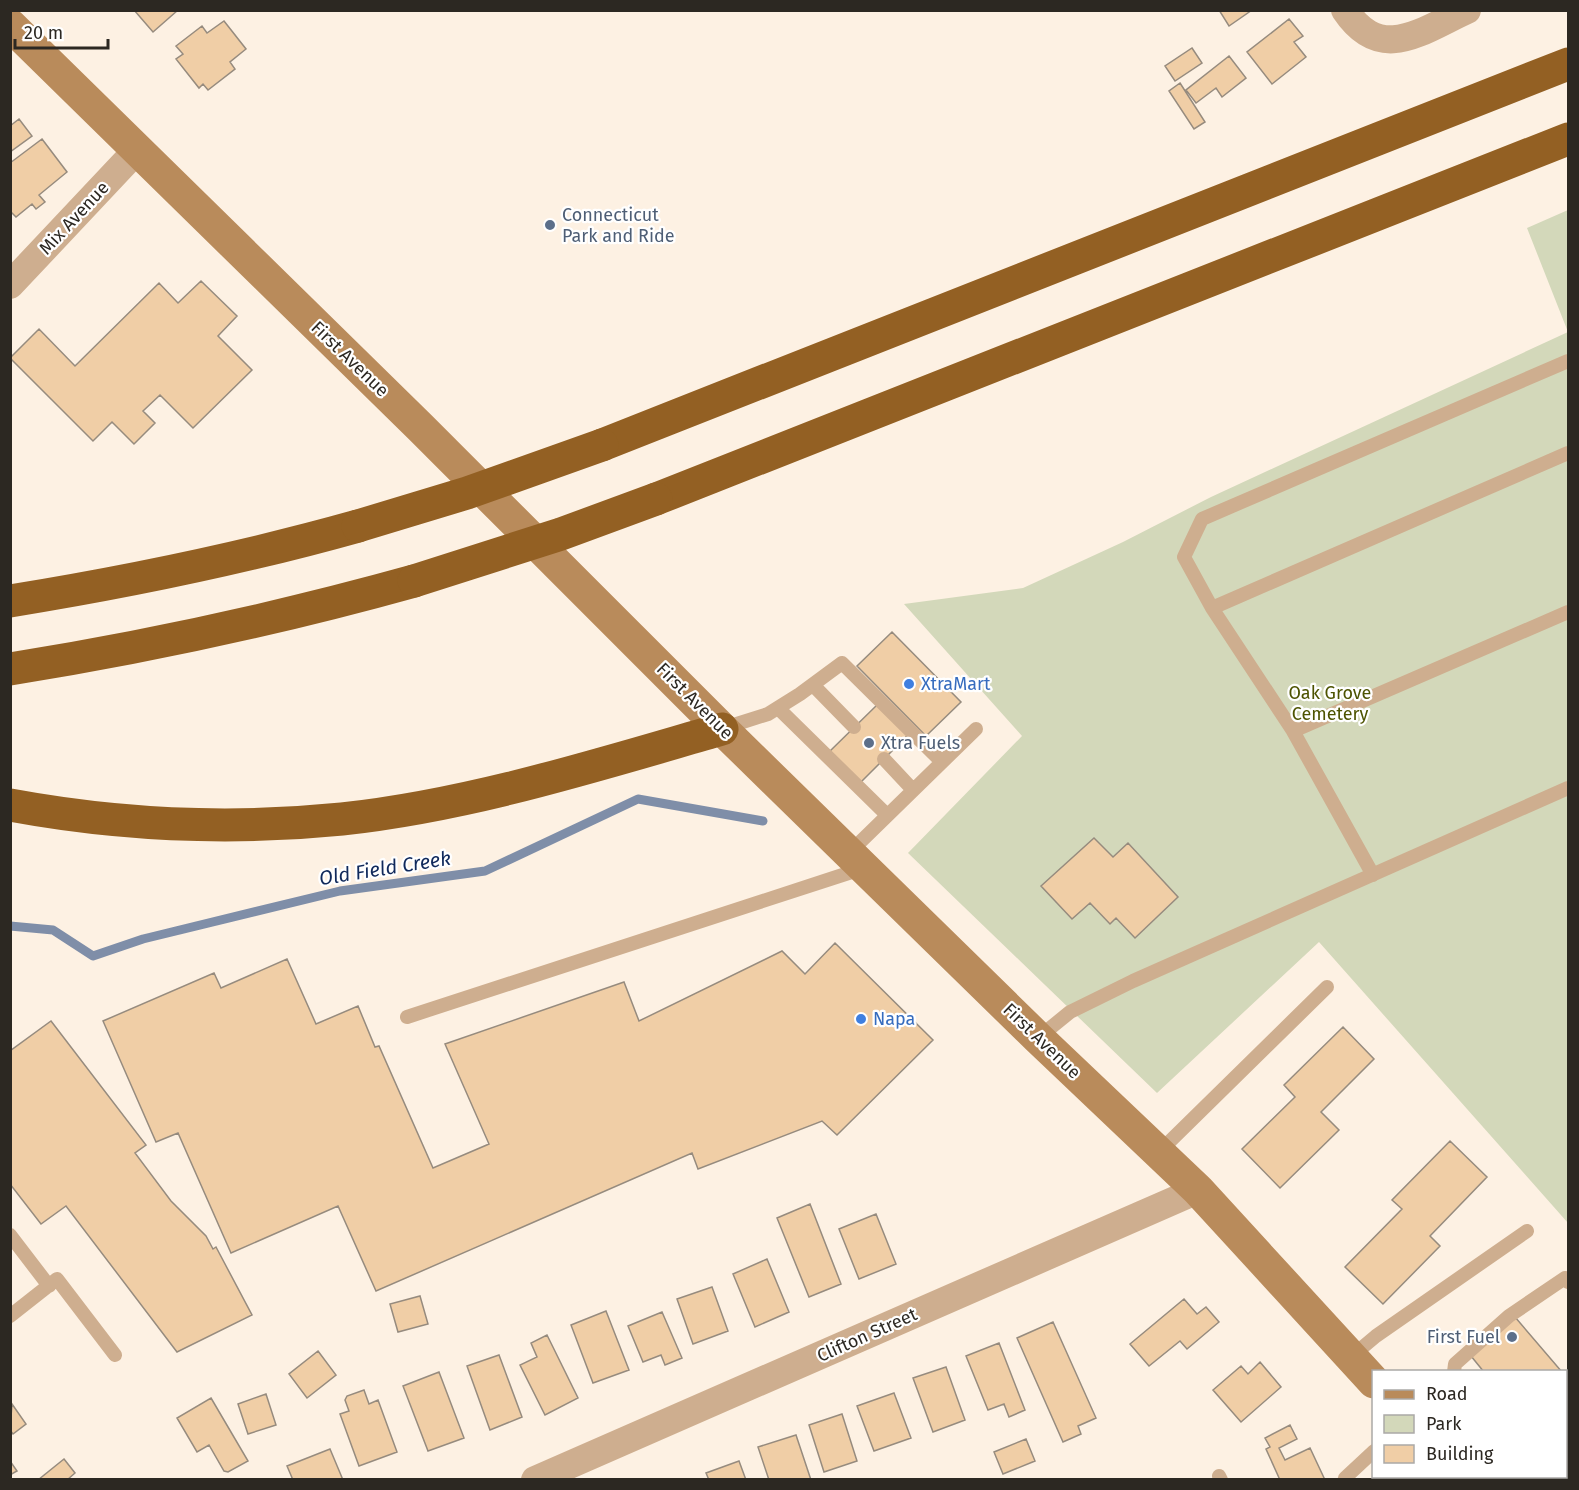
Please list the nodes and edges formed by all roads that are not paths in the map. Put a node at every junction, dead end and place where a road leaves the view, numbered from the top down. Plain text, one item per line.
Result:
1 (1345, 10) edge
2 (1467, 10) edge
3 (10, 26) edge
4 (1569, 64) edge
5 (1569, 139) edge
6 (137, 150) junction
7 (10, 285) edge
8 (1569, 361) edge
9 (1569, 453) edge
10 (10, 601) edge
11 (1212, 608) junction
12 (1569, 612) edge
13 (10, 669) edge
14 (813, 685) junction
15 (778, 708) junction
16 (854, 727) dead end
17 (722, 729) junction
18 (975, 729) dead end
19 (1293, 731) junction
20 (884, 759) dead end
21 (942, 762) junction
22 (1569, 788) edge
23 (913, 790) junction
24 (10, 805) edge
25 (887, 815) junction
26 (858, 859) junction
27 (1373, 876) junction
28 (1327, 987) dead end
29 (407, 1017) dead end
30 (1038, 1038) junction
31 (1158, 1153) junction
32 (1198, 1190) junction
33 (1527, 1231) dead end
34 (10, 1235) edge
35 (1569, 1282) edge
36 (49, 1286) junction
37 (10, 1316) edge
38 (115, 1355) dead end
39 (1351, 1357) junction
40 (1454, 1370) edge
41 (1372, 1380) edge
42 (1372, 1453) edge
43 (535, 1479) edge
44 (1346, 1479) edge

1 - 2 street
3 - 6 main road, First Avenue
4 - 10 highway, bridge
5 - 13 highway, bridge
6 - 7 street, Mix Avenue
6 - 17 main road, First Avenue
8 - 11 lane
9 - 11 lane
11 - 19 lane
12 - 19 lane
14 - 15 lane
14 - 16 lane
14 - 21 lane
15 - 17 lane
15 - 25 lane
17 - 24 highway
17 - 26 main road, First Avenue
18 - 21 lane
19 - 27 lane
20 - 23 lane
21 - 23 lane
22 - 27 lane
23 - 25 lane
25 - 26 lane
26 - 29 lane
26 - 30 main road, First Avenue
27 - 30 lane
28 - 31 lane
30 - 31 main road, First Avenue
31 - 32 main road, First Avenue
32 - 39 main road, First Avenue
32 - 43 street, Clifton Street
33 - 39 lane
34 - 36 lane
35 - 40 lane
36 - 37 lane
36 - 38 lane
39 - 41 main road, First Avenue
42 - 44 lane

